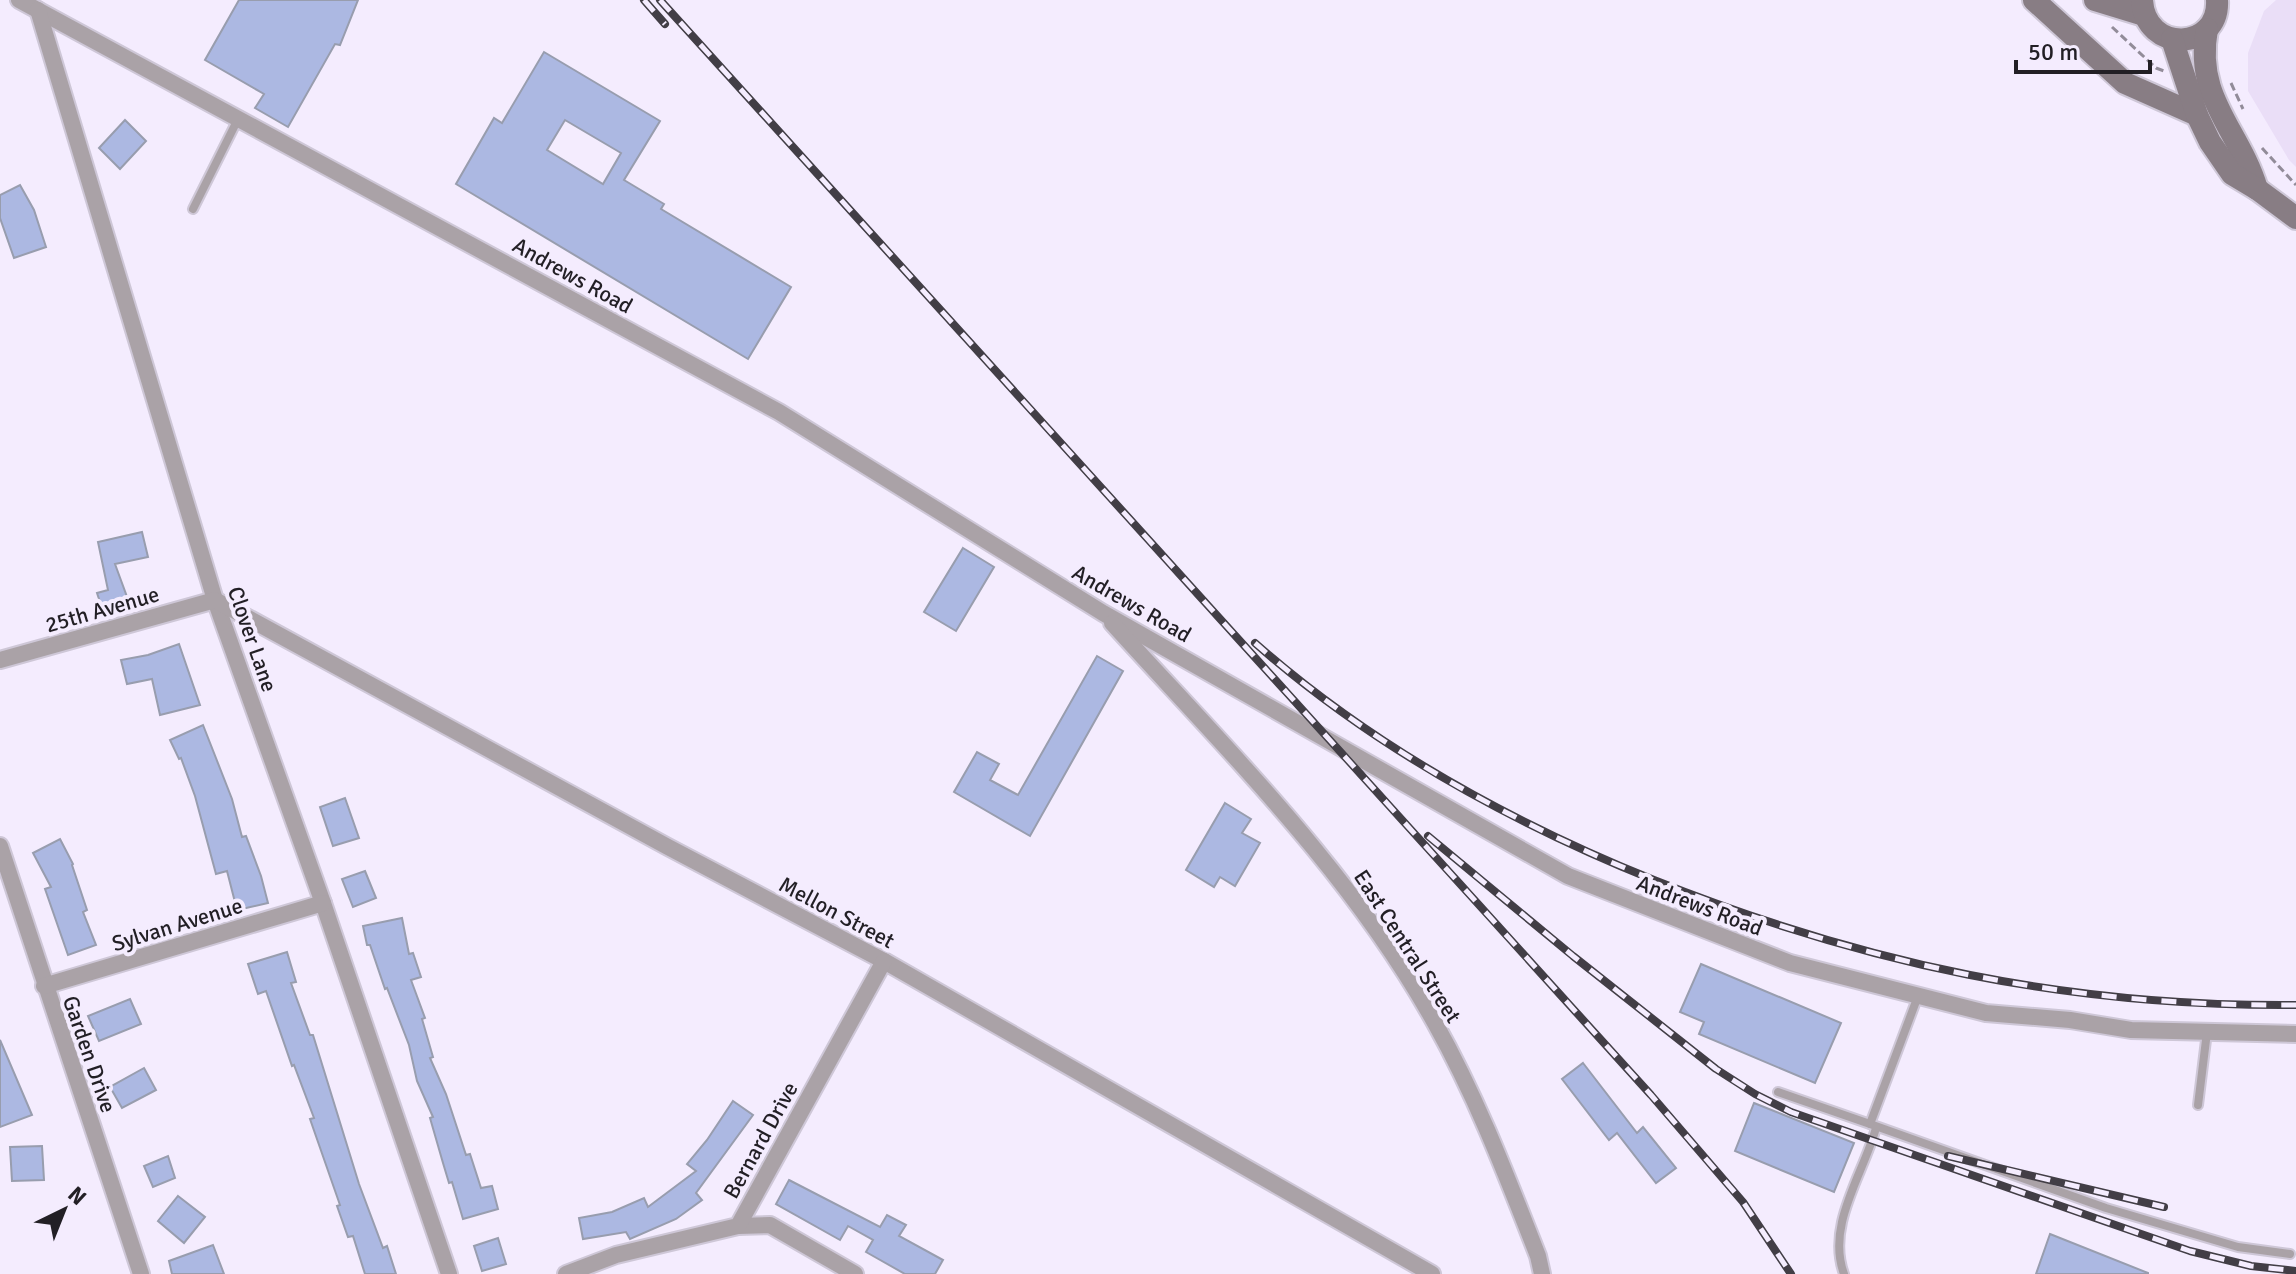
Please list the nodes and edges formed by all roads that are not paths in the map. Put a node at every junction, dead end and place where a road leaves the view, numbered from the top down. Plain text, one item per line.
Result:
1 (19, 0) edge
2 (2034, 0) edge
3 (2095, 0) edge
4 (2217, 0) edge
5 (2143, 8) edge
6 (38, 10) junction
7 (2207, 29) junction
8 (2172, 39) junction
9 (2197, 115) junction
10 (238, 118) junction
11 (2257, 189) junction
12 (193, 209) dead end
13 (2296, 218) edge
14 (215, 600) junction
15 (1103, 613) junction
16 (0, 660) edge
17 (0, 846) edge
18 (323, 903) junction
19 (884, 961) junction
20 (44, 986) junction
21 (1918, 996) junction
22 (2207, 1032) junction
23 (2296, 1034) edge
24 (1778, 1092) dead end
25 (2198, 1105) dead end
26 (1873, 1126) junction
27 (738, 1226) junction
28 (2290, 1254) dead end
29 (141, 1274) edge
30 (449, 1274) edge
31 (566, 1274) edge
32 (855, 1274) edge
33 (1432, 1274) edge
34 (1542, 1274) edge
35 (1844, 1274) edge

1 - 6 street, Andrews Road
2 - 9 main road
3 - 5 main road
4 - 7 main road
5 - 8 main road
6 - 10 street, Andrews Road
6 - 14 street, Clover Lane
7 - 8 main road
7 - 11 main road
8 - 9 main road
9 - 11 main road
10 - 12 lane
10 - 15 street, Andrews Road
11 - 13 main road
14 - 16 street, 25th Avenue
14 - 18 street, Clover Lane
14 - 19 street, Mellon Street
15 - 21 street, Andrews Road
15 - 34 street, East Central Street
17 - 20 street, Garden Drive
18 - 20 street, Sylvan Avenue
18 - 30 street, Clover Lane
19 - 27 street, Bernard Drive
19 - 33 street, Mellon Street
20 - 29 street, Garden Drive
21 - 22 street, Andrews Road
21 - 26 lane
22 - 23 street, Andrews Road
22 - 25 lane
24 - 26 lane
26 - 28 lane
26 - 35 lane
27 - 31 street, Bernard Drive
27 - 32 street

